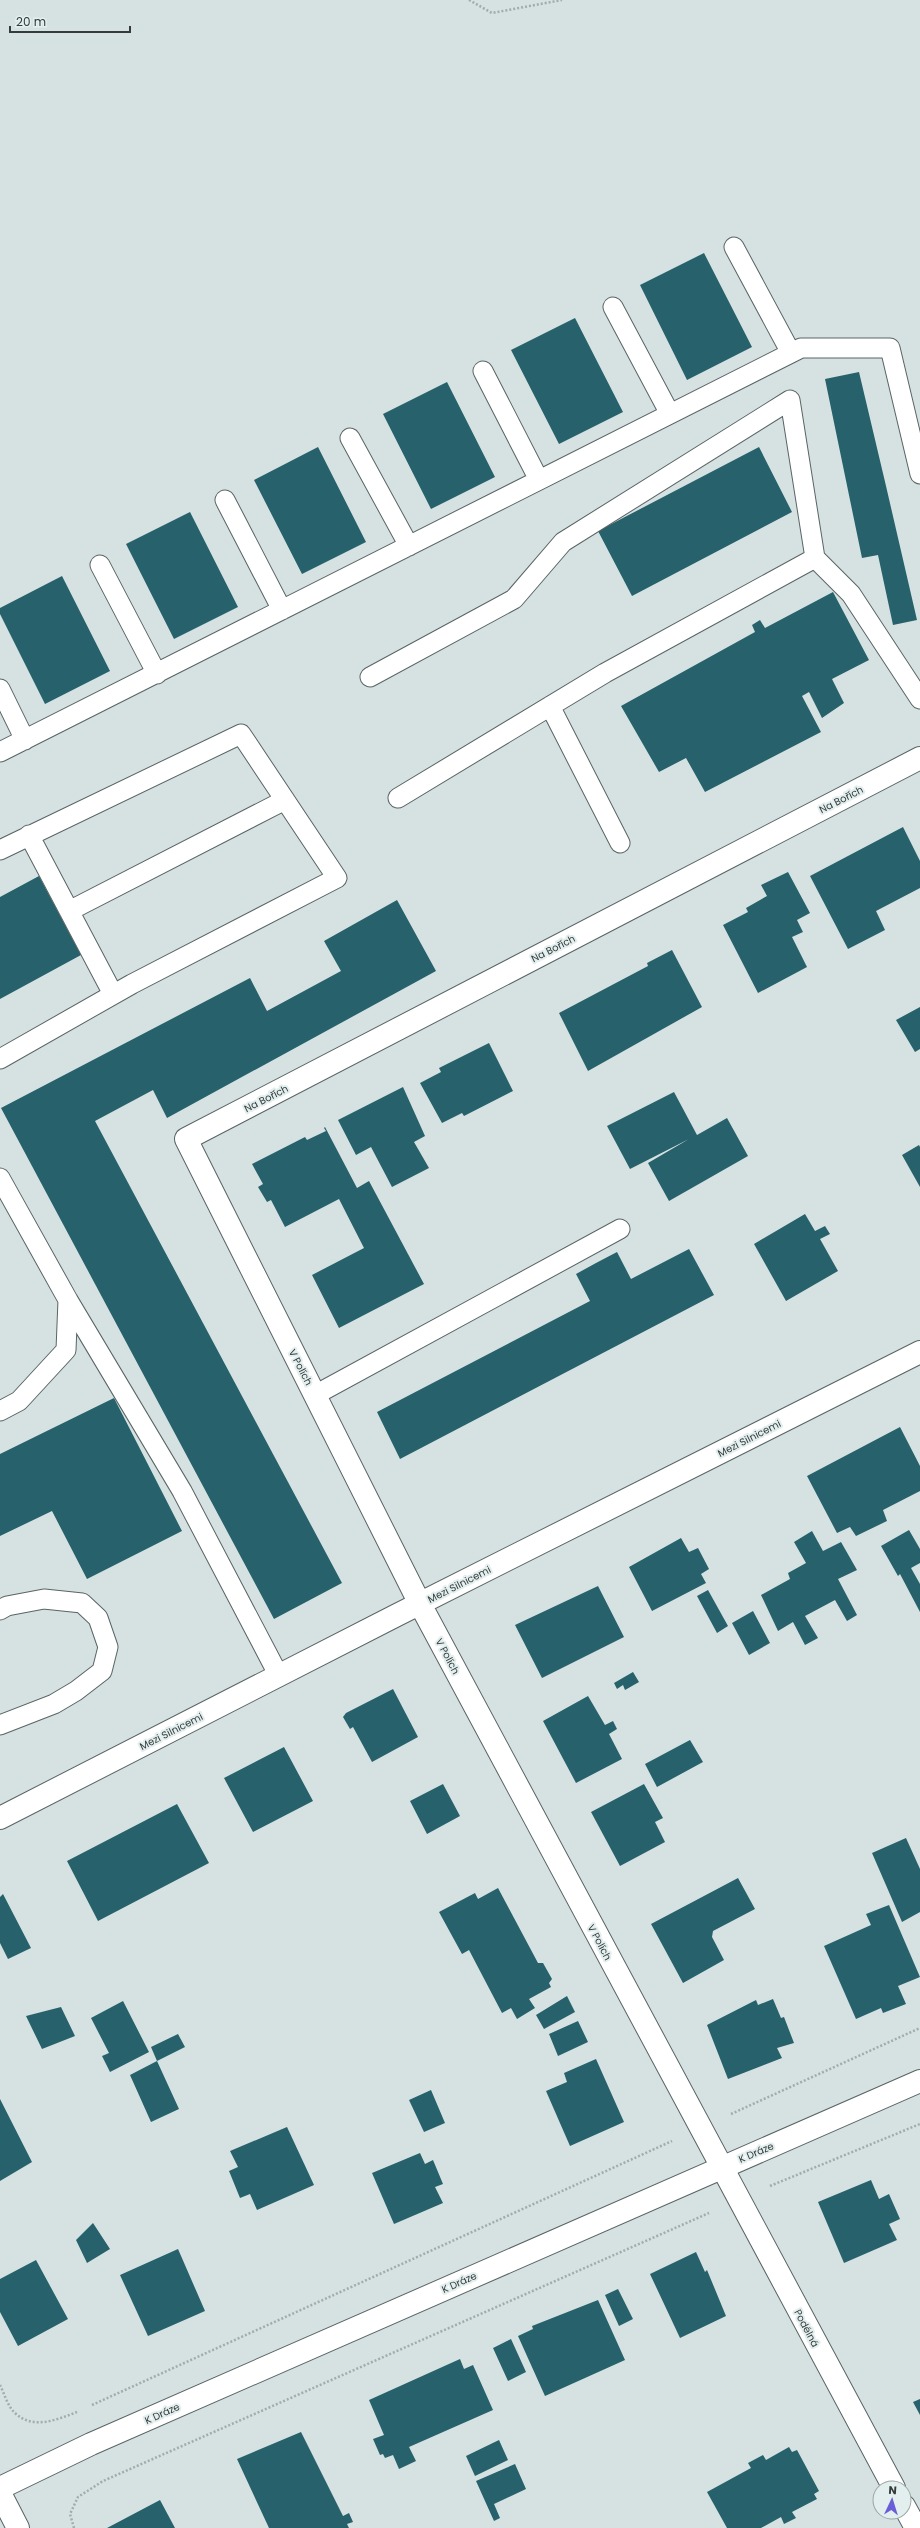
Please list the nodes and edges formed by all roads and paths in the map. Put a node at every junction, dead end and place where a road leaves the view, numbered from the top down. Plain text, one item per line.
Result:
1 (469, 0) edge
2 (562, 0) edge
3 (734, 247) dead end
4 (613, 307) dead end
5 (791, 353) junction
6 (483, 371) dead end
7 (670, 414) junction
8 (350, 438) dead end
9 (920, 474) edge
10 (539, 480) junction
11 (225, 500) dead end
12 (409, 546) junction
13 (815, 558) junction
14 (100, 565) dead end
15 (282, 610) junction
16 (156, 674) junction
17 (370, 678) dead end
18 (0, 689) edge
19 (920, 699) edge
20 (550, 706) junction
21 (26, 740) junction
22 (0, 752) edge
23 (920, 758) edge
24 (398, 798) dead end
25 (285, 800) junction
26 (29, 835) junction
27 (620, 843) dead end
28 (0, 850) edge
29 (69, 911) junction
30 (113, 994) junction
31 (0, 1059) edge
32 (186, 1139) joint
33 (0, 1178) edge
34 (620, 1229) dead end
35 (68, 1300) junction
36 (920, 1352) edge
37 (315, 1395) junction
38 (0, 1411) edge
39 (420, 1604) junction
40 (0, 1610) edge
41 (279, 1676) junction
42 (0, 1725) edge
43 (0, 1818) edge
44 (920, 2028) edge
45 (920, 2081) edge
46 (920, 2124) edge
47 (700, 2128) junction
48 (721, 2167) junction
49 (738, 2200) junction
50 (0, 2385) edge
51 (91, 2406) dead end
52 (83, 2409) dead end
53 (890, 2480) edge
54 (0, 2488) edge
55 (0, 2493) edge
56 (912, 2519) edge
57 (18, 2528) edge
58 (74, 2528) edge
59 (918, 2528) edge

1 - 2 path
3 - 5 lane
4 - 7 lane
5 - 7 lane
5 - 9 lane
6 - 10 lane
7 - 10 lane
8 - 12 lane
10 - 12 lane
11 - 15 lane
12 - 15 lane
13 - 17 lane
13 - 19 lane
13 - 20 lane
14 - 16 lane
15 - 16 lane
16 - 21 lane
18 - 21 lane
20 - 24 lane
20 - 27 lane
21 - 22 lane
23 - 32 street, Na Bořích
25 - 26 lane
25 - 29 lane
25 - 30 lane
26 - 28 lane
26 - 29 lane
29 - 30 lane
30 - 31 lane
32 - 37 street, V Polích
33 - 35 lane
34 - 37 lane
35 - 38 lane
35 - 41 lane
36 - 39 street, Mezi Silnicemi
37 - 39 street, V Polích
39 - 41 street, Mezi Silnicemi
39 - 47 street, V Polích
40 - 42 lane
41 - 43 street, Mezi Silnicemi
44 - 47 path
45 - 48 street, K Dráze
46 - 49 path
47 - 48 street, V Polích
47 - 51 path
48 - 49 street, Podélná
48 - 54 street, K Dráze
49 - 53 street, Podélná
49 - 58 path
50 - 52 path
55 - 57 street
56 - 59 street

